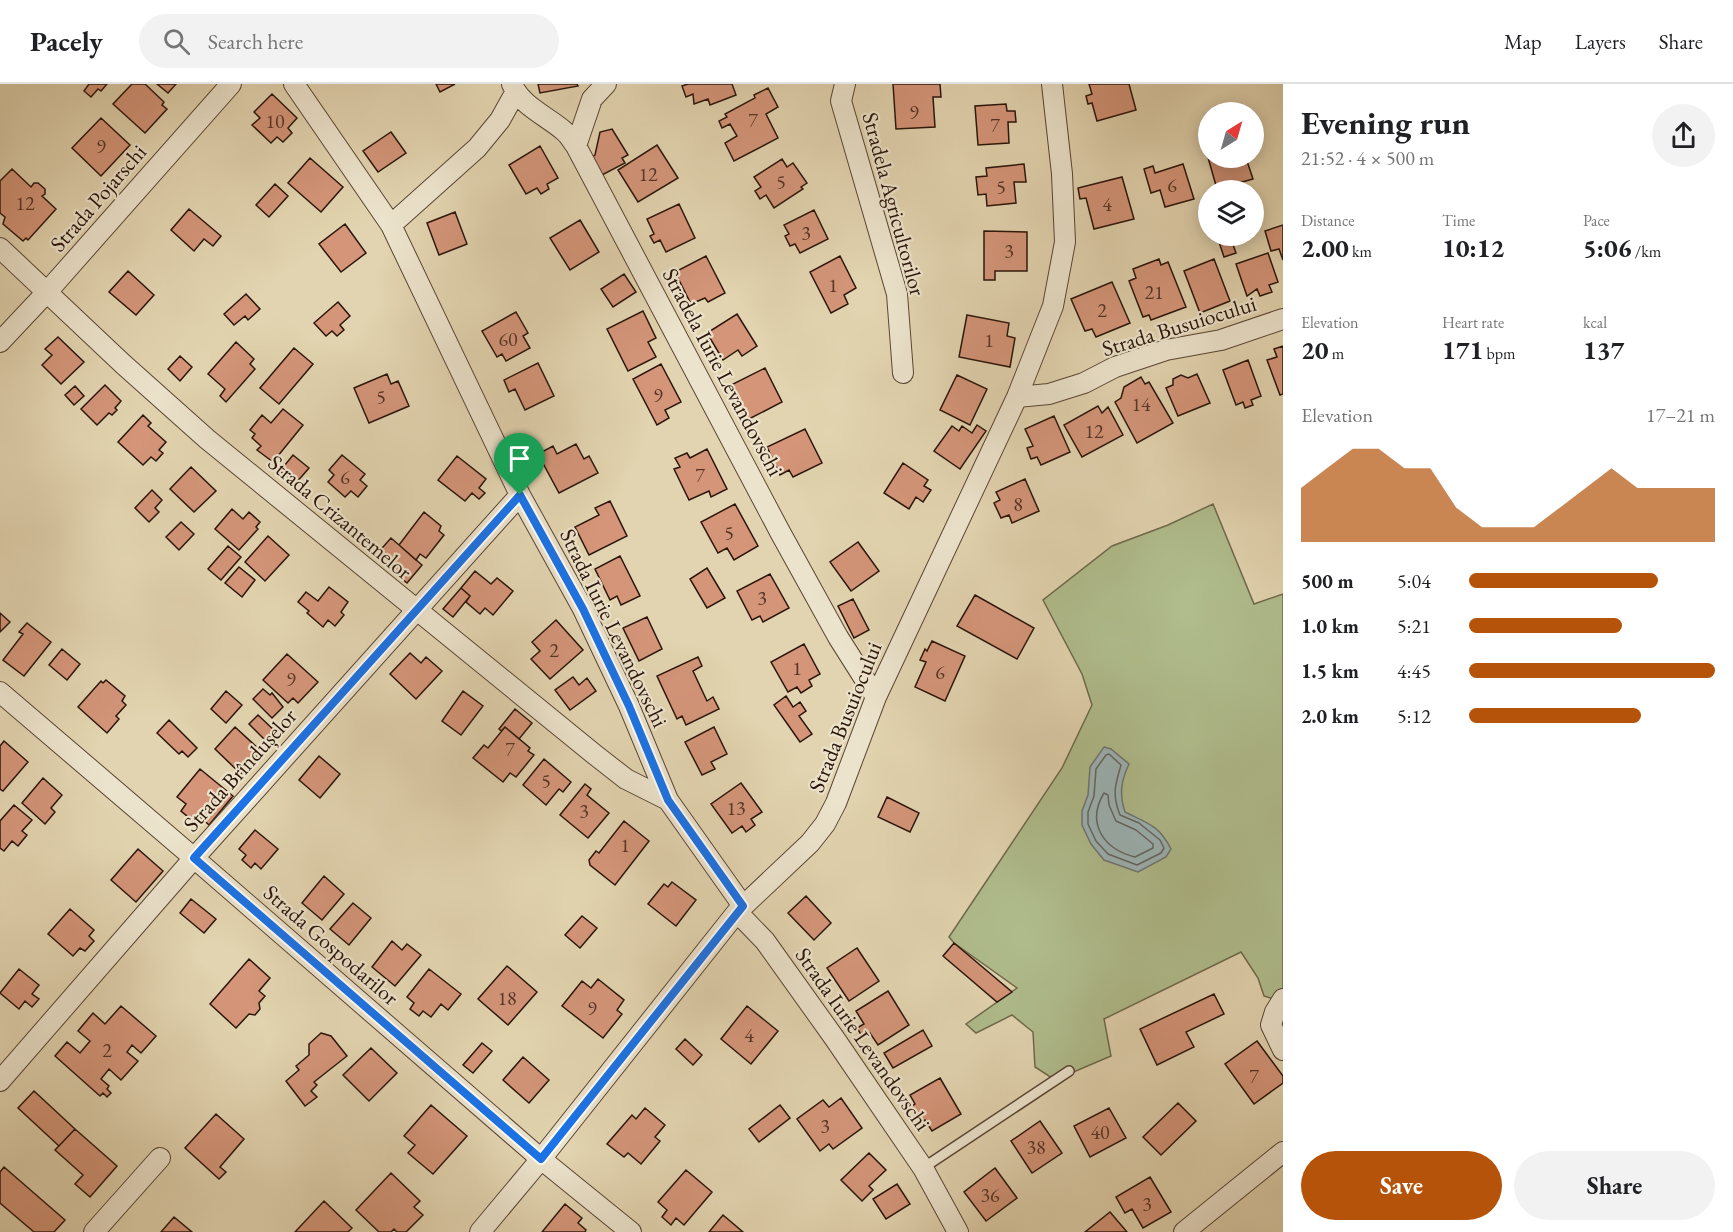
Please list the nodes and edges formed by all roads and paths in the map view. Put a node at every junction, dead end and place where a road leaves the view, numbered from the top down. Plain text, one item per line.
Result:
1 (231, 84) edge
2 (294, 84) edge
3 (606, 84) edge
4 (845, 84) edge
5 (1052, 84) edge
6 (514, 88) edge
7 (576, 146) junction
8 (391, 225) junction
9 (0, 248) edge
10 (47, 292) junction
11 (1283, 319) edge
12 (0, 342) edge
13 (903, 373) dead end
14 (1017, 397) junction
15 (520, 495) junction
16 (415, 610) junction
17 (0, 692) edge
18 (876, 696) junction
19 (668, 800) junction
20 (194, 858) junction
21 (740, 909) junction
22 (1283, 999) edge
23 (1283, 1050) edge
24 (1069, 1071) dead end
25 (0, 1082) edge
26 (1283, 1152) edge
27 (160, 1158) dead end
28 (541, 1159) junction
29 (923, 1168) junction
30 (94, 1232) edge
31 (480, 1232) edge
32 (631, 1232) edge
33 (958, 1232) edge
34 (1184, 1232) edge

1 - 10 street, Strada Pojarschi
2 - 8 street, Strada Iurie Levandovschi
3 - 7 street
4 - 13 street, Stradela Agricultorilor
5 - 14 street
6 - 7 street, Stradela Iurie Levandovschi
6 - 8 street
7 - 18 street, Stradela Iurie Levandovschi
8 - 15 street, Strada Iurie Levandovschi
9 - 10 street, Strada Crizantemelor
10 - 12 street, Strada Pojarschi
10 - 16 street, Strada Crizantemelor
11 - 14 street, Strada Busuiocului
14 - 18 street, Strada Busuiocului
15 - 16 street, Strada Brîndușelor
15 - 19 street, Strada Iurie Levandovschi
16 - 19 street, Strada Crizantemelor
16 - 20 street, Strada Brîndușelor
17 - 20 street, Strada Gospodarilor
18 - 21 street, Strada Busuiocului
19 - 21 street, Strada Iurie Levandovschi
20 - 25 street, Strada Brîndușelor
20 - 28 street, Strada Gospodarilor
21 - 28 street, Strada Busuiocului
21 - 29 street, Strada Iurie Levandovschi
22 - 23 street
24 - 29 lane, Strada Iurie Levandovschi
26 - 34 street
27 - 30 street
28 - 31 street, Strada Busuiocului
28 - 32 street, Strada Gospodarilor
29 - 33 street, Strada Iurie Levandovschi

